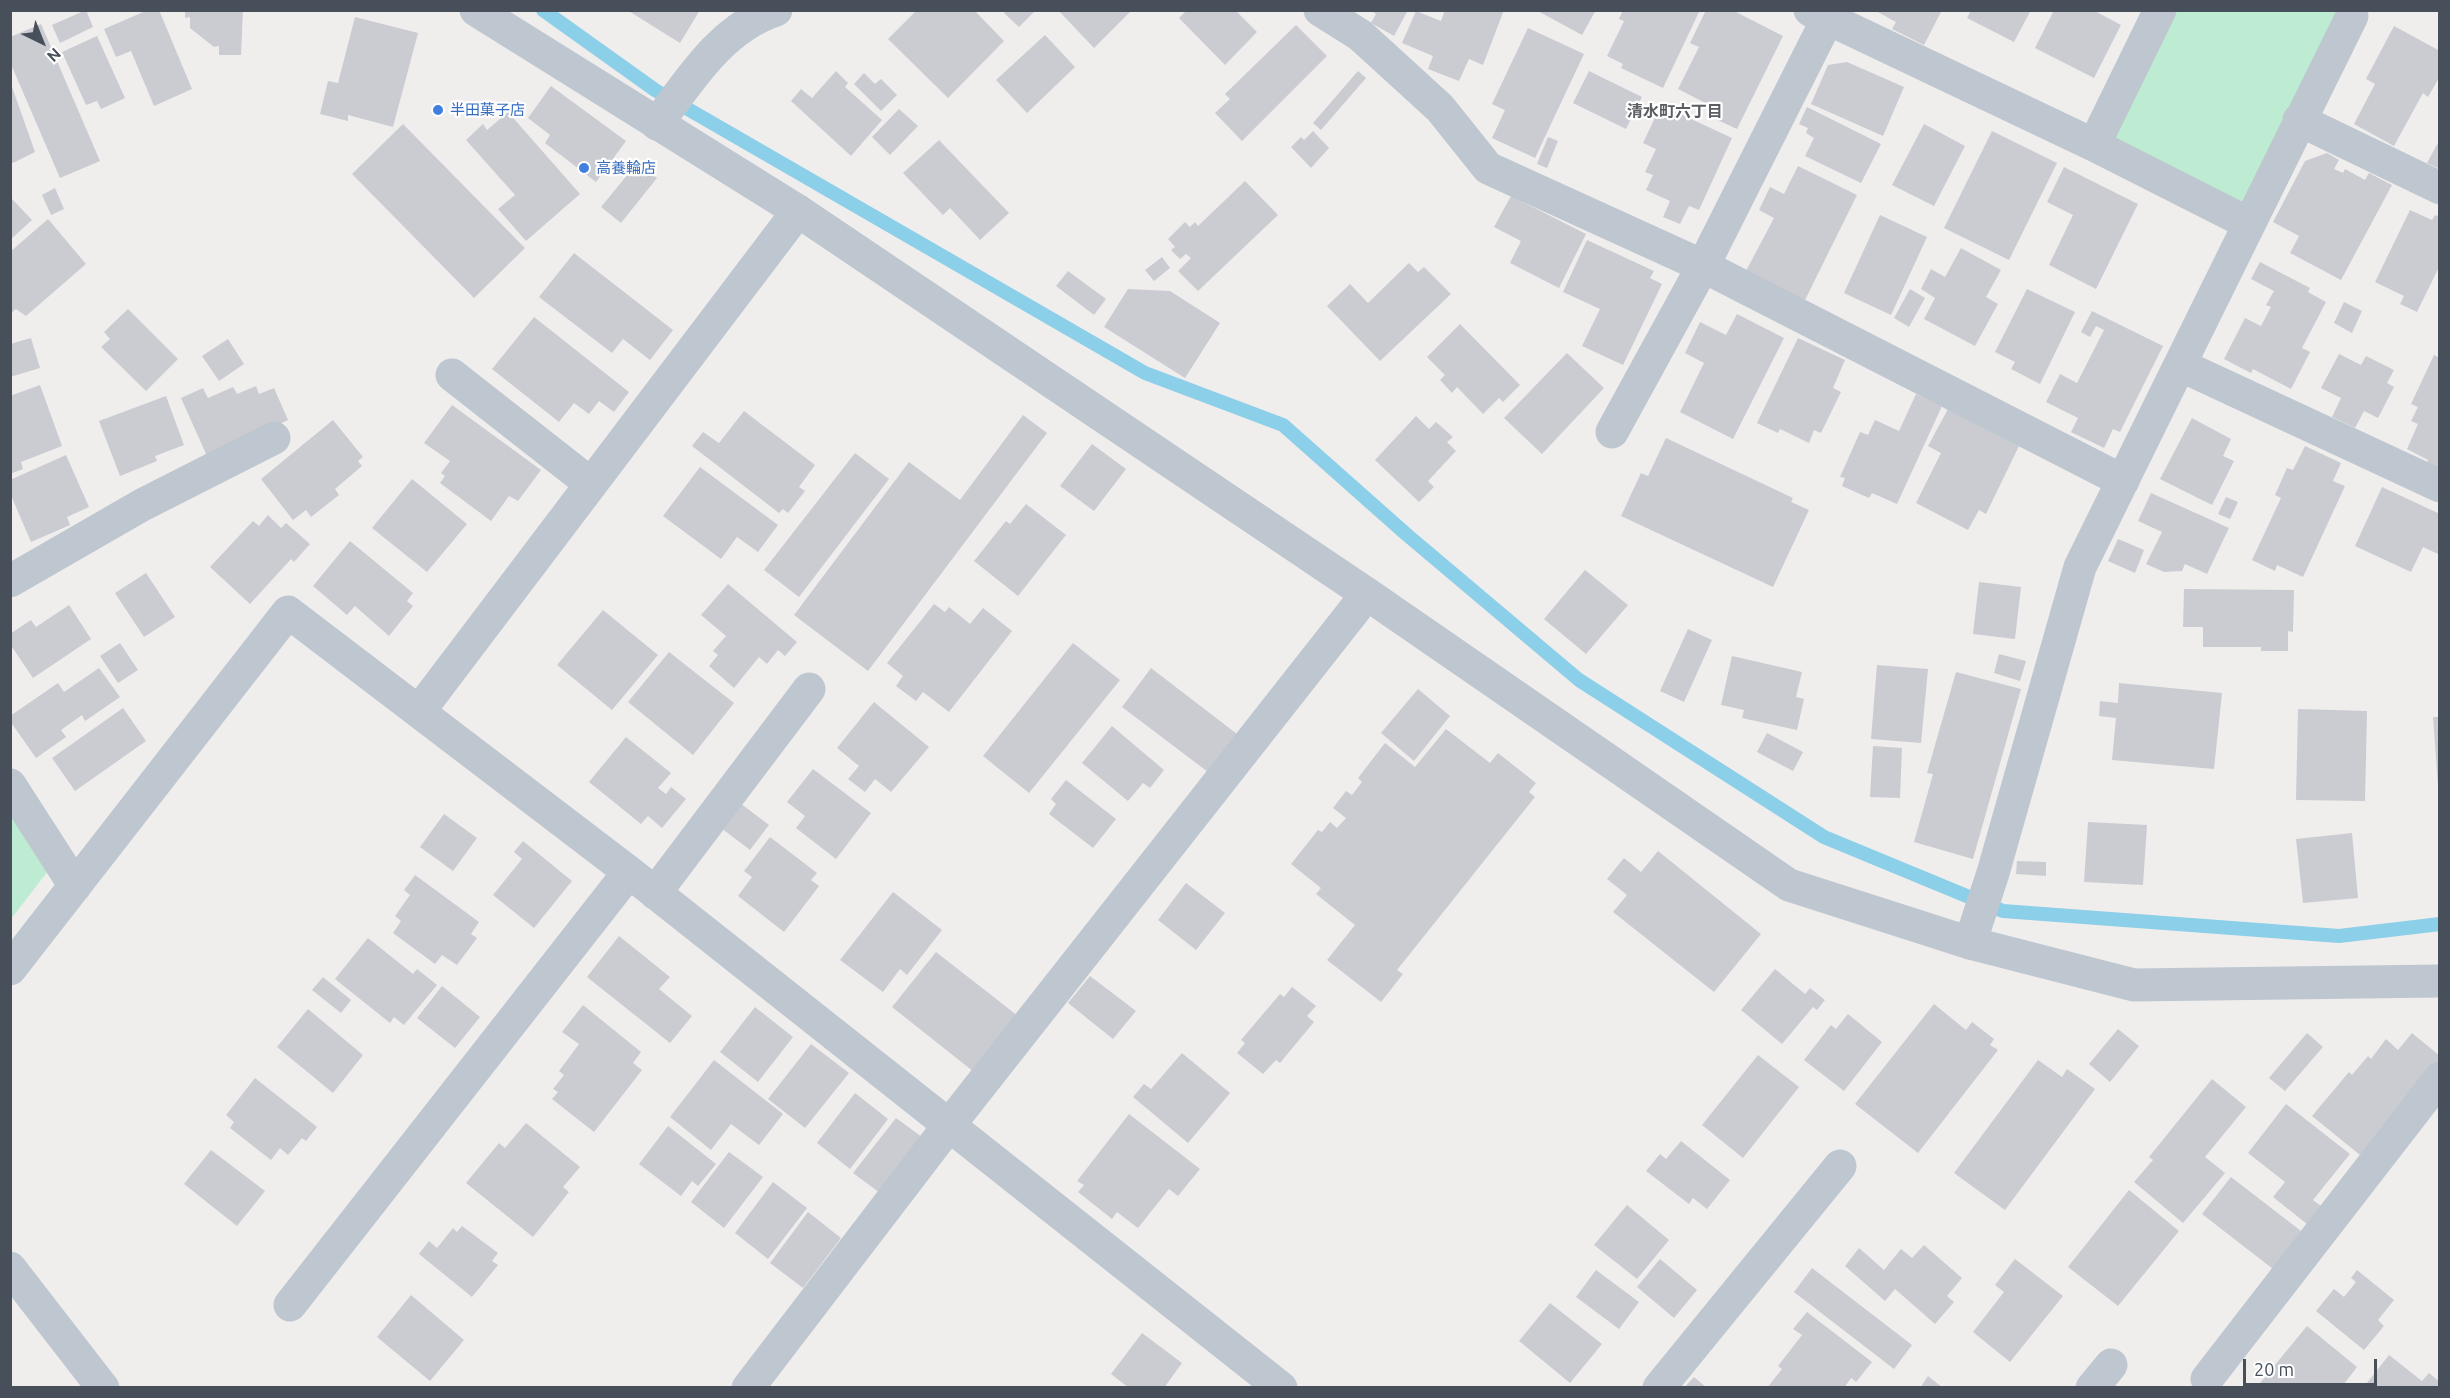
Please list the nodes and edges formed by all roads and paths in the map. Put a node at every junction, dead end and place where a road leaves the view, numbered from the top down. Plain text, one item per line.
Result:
1 (476, 10) edge
2 (776, 10) edge
3 (1320, 10) edge
4 (1824, 14) edge
5 (2152, 14) edge
6 (2352, 16) dead end
7 (2300, 120) junction
8 (657, 124) junction
9 (2094, 145) junction
10 (2439, 188) edge
11 (798, 211) junction
12 (2248, 223) junction
13 (1703, 266) junction
14 (2180, 365) junction
15 (452, 375) dead end
16 (1612, 432) dead end
17 (274, 438) dead end
18 (2123, 481) junction
19 (591, 484) junction
20 (2439, 486) edge
21 (10, 581) edge
22 (1367, 594) junction
23 (809, 689) dead end
24 (420, 710) junction
25 (10, 785) edge
26 (629, 872) junction
27 (75, 886) junction
28 (656, 894) junction
29 (1970, 943) junction
30 (10, 969) edge
31 (2439, 981) edge
32 (2439, 1078) edge
33 (950, 1124) junction
34 (1840, 1166) dead end
35 (10, 1268) edge
36 (290, 1305) dead end
37 (2207, 1379) dead end
38 (1262, 1382) edge
39 (103, 1388) edge
40 (748, 1388) edge
41 (1659, 1388) edge

1 - 8 street
2 - 8 street
3 - 13 street
4 - 9 street
4 - 13 street
5 - 9 street
6 - 7 street
7 - 10 street
7 - 12 street
8 - 11 street
9 - 12 street
11 - 19 street
11 - 22 street
12 - 14 street
13 - 16 street
13 - 18 street
14 - 18 street
14 - 20 street
15 - 19 street
17 - 21 street
18 - 29 street
19 - 24 street
22 - 29 street
22 - 33 street
23 - 28 street
24 - 26 street
24 - 27 street
25 - 27 street
26 - 28 street
26 - 36 street
27 - 30 street
28 - 33 street
29 - 31 street
32 - 37 street
33 - 38 street
33 - 40 street
34 - 41 street
35 - 39 street

